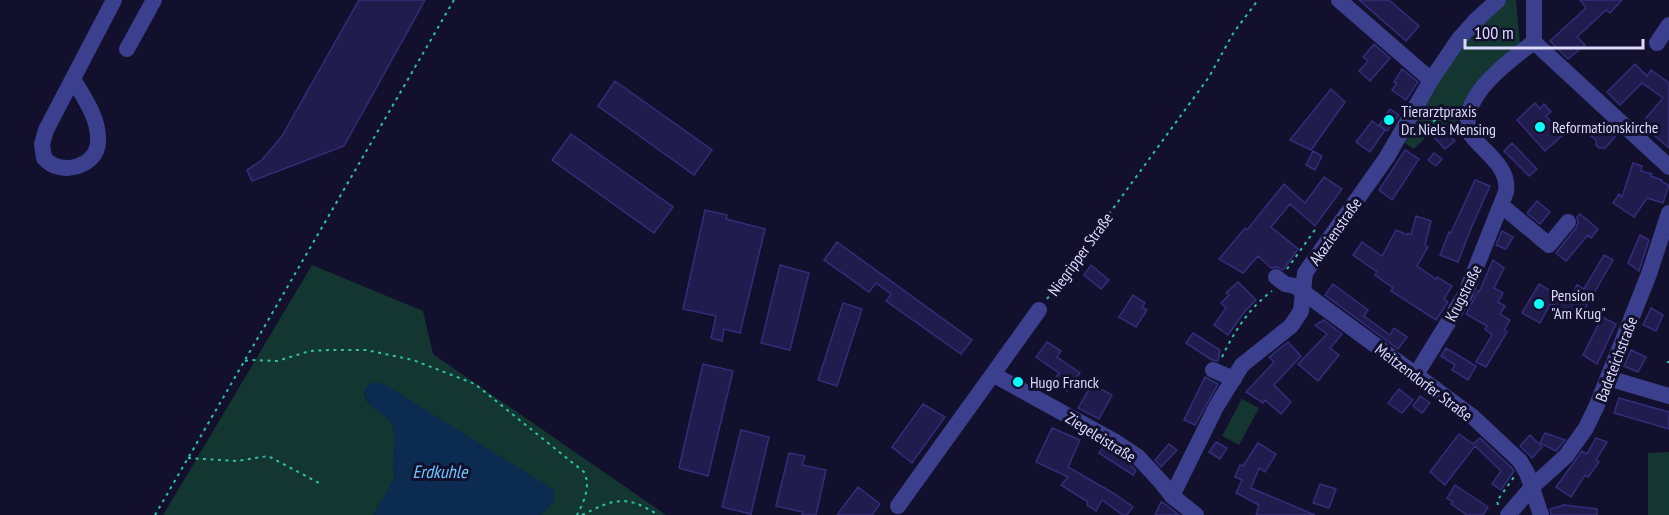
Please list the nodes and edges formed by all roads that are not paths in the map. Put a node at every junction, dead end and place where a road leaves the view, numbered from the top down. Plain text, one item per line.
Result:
1 (114, 0) edge
2 (154, 0) edge
3 (1339, 0) edge
4 (1498, 0) edge
5 (1534, 0) edge
6 (1669, 25) edge
7 (1534, 42) junction
8 (1657, 43) dead end
9 (127, 49) dead end
10 (73, 80) junction
11 (1431, 80) junction
12 (1669, 168) edge
13 (1501, 205) junction
14 (1669, 213) edge
15 (1568, 222) dead end
16 (1278, 278) road end
17 (1302, 291) junction
18 (1039, 310) road end
19 (1215, 370) road end
20 (994, 375) junction
21 (1415, 376) junction
22 (1608, 378) junction
23 (1234, 379) junction
24 (1669, 396) edge
25 (1533, 486) junction
26 (1172, 496) junction
27 (898, 506) dead end
28 (1503, 513) edge
29 (1196, 515) edge
30 (1541, 515) edge

1 - 10 street
2 - 9 street
3 - 11 street
4 - 11 street, Akazienstraße
5 - 7 street
6 - 8 street
7 - 12 street
7 - 13 street, Krugstraße
10 - 10 street
11 - 17 street, Akazienstraße
13 - 15 street
13 - 21 street, Krugstraße
14 - 22 street, Badeteichstraße
16 - 17 street, Meitzendorfer Straße
17 - 21 street, Meitzendorfer Straße
17 - 23 street, Akazienstraße
18 - 20 street, Niegripper Straße
19 - 23 street
20 - 26 street, Ziegeleistraße
20 - 27 street, Niegripper Straße
21 - 25 street, Meitzendorfer Straße
22 - 24 street
22 - 25 street, Badeteichstraße
23 - 26 street, Akazienstraße
25 - 28 street, Badeteichstraße
25 - 30 street, Meitzendorfer Straße
26 - 29 street, Ziegeleistraße

